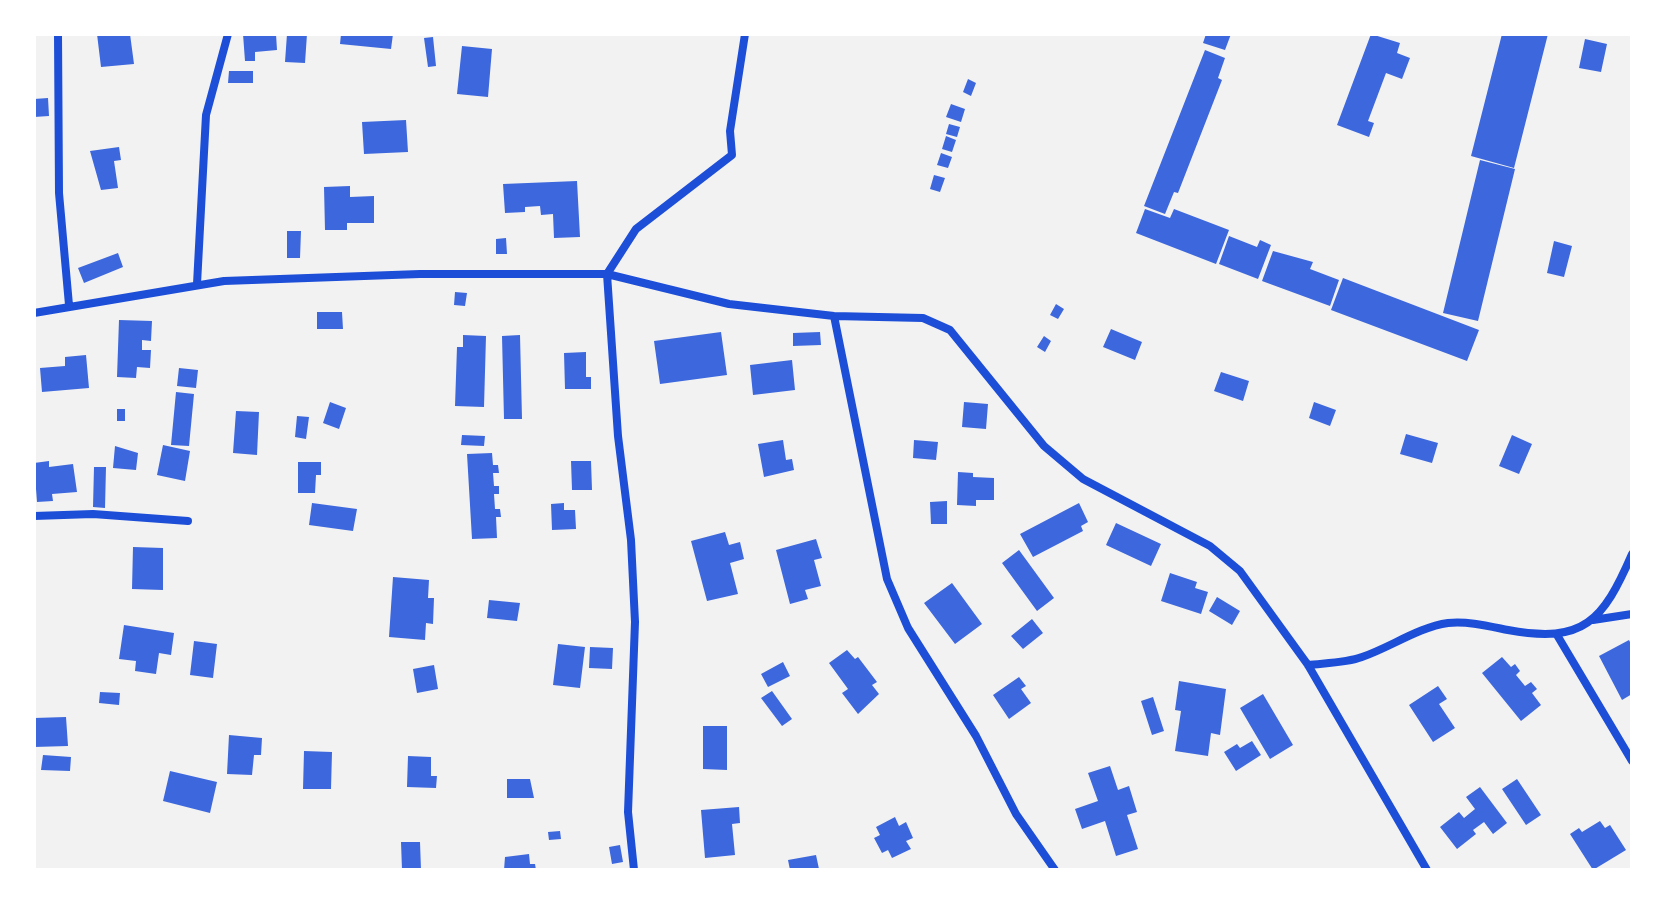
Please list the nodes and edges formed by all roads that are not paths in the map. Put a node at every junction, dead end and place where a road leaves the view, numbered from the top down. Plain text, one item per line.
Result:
1 (58, 34) edge
2 (228, 34) edge
3 (745, 34) edge
4 (607, 274) junction
5 (197, 284) junction
6 (69, 305) junction
7 (34, 313) edge
8 (834, 316) junction
9 (34, 516) edge
10 (188, 521) dead end
11 (1632, 554) edge
12 (1632, 614) edge
13 (1593, 620) junction
14 (1557, 635) junction
15 (1308, 665) junction
16 (1632, 761) edge
17 (634, 870) edge
18 (1055, 870) edge
19 (1427, 870) edge

1 - 6 street
2 - 5 street
3 - 4 street
4 - 5 street
4 - 8 street
4 - 17 street
5 - 6 street
6 - 7 street
8 - 15 street
8 - 18 street
9 - 10 street
11 - 13 street
12 - 13 street
13 - 14 street
14 - 15 street
14 - 16 street
15 - 19 street

